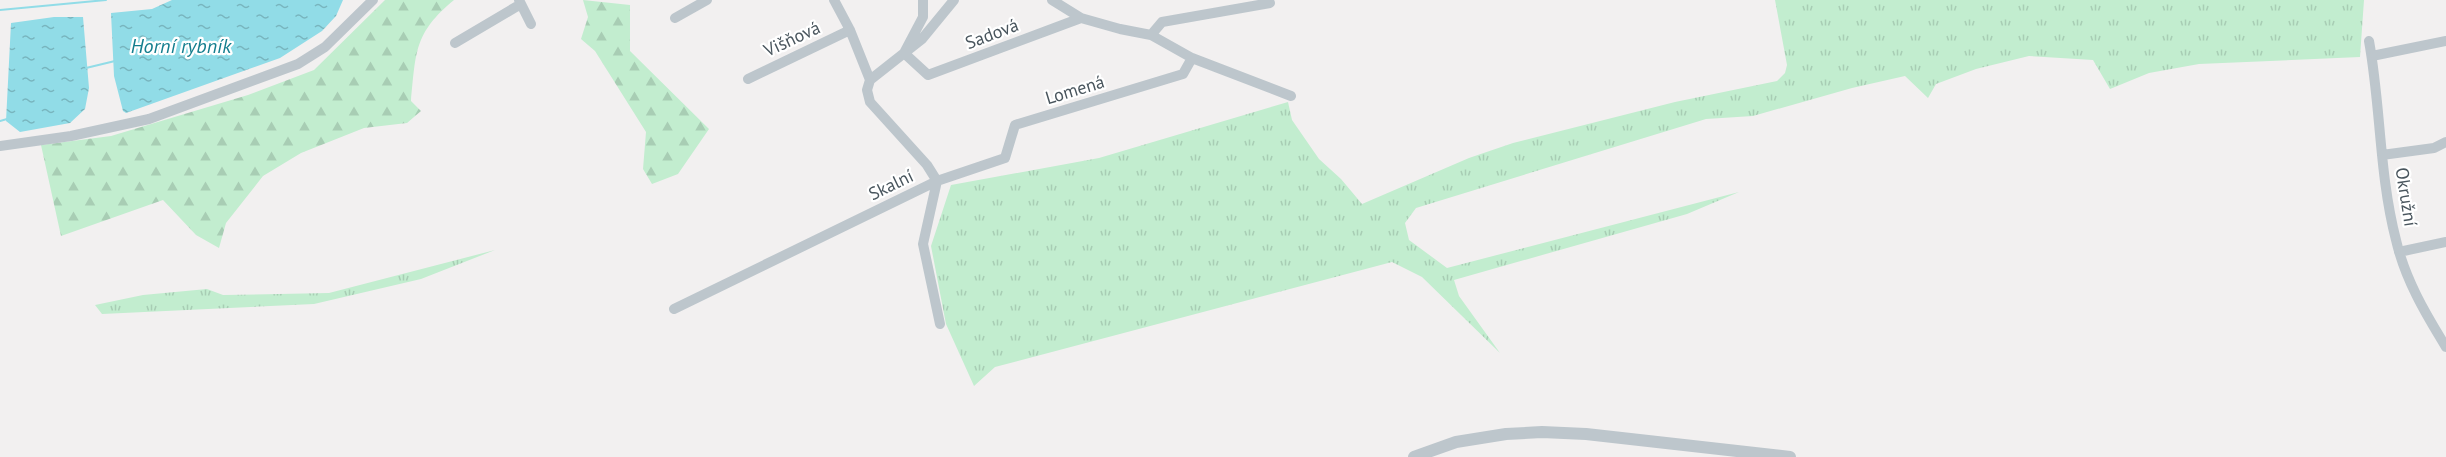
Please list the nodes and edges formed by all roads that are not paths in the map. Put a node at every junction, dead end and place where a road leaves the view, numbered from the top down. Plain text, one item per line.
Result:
1 (373, 0) edge
2 (707, 0) edge
3 (834, 0) edge
4 (923, 0) edge
5 (954, 0) edge
6 (1052, 0) edge
7 (520, 2) edge
8 (1270, 3) dead end
9 (675, 18) dead end
10 (1081, 18) junction
11 (531, 24) dead end
12 (850, 30) junction
13 (1151, 35) junction
14 (2369, 41) dead end
15 (2446, 41) edge
16 (455, 43) dead end
17 (904, 52) junction
18 (2372, 56) junction
19 (1192, 58) junction
20 (747, 79) dead end
21 (870, 80) junction
22 (1291, 96) dead end
23 (2446, 142) edge
24 (0, 146) edge
25 (2382, 155) junction
26 (937, 181) junction
27 (2446, 242) edge
28 (2399, 252) junction
29 (674, 309) dead end
30 (940, 324) dead end
31 (2446, 347) edge
32 (1414, 457) edge
33 (1790, 457) edge

1 - 24 street
2 - 9 street
3 - 12 street, Skalní
4 - 17 street
5 - 17 street
6 - 10 street
7 - 11 street
7 - 16 street
8 - 13 street
10 - 13 street
10 - 17 street, Sadová
12 - 20 street, Višňová
12 - 21 street, Skalní
13 - 19 street
14 - 18 street, Okružní
15 - 18 street
17 - 21 street
18 - 25 street, Okružní
19 - 22 street
19 - 26 street, Lomená
21 - 26 street, Skalní
23 - 25 street
25 - 28 street, Okružní
26 - 29 street, Skalní
26 - 30 street
27 - 28 street
28 - 31 street, Okružní
32 - 33 street

